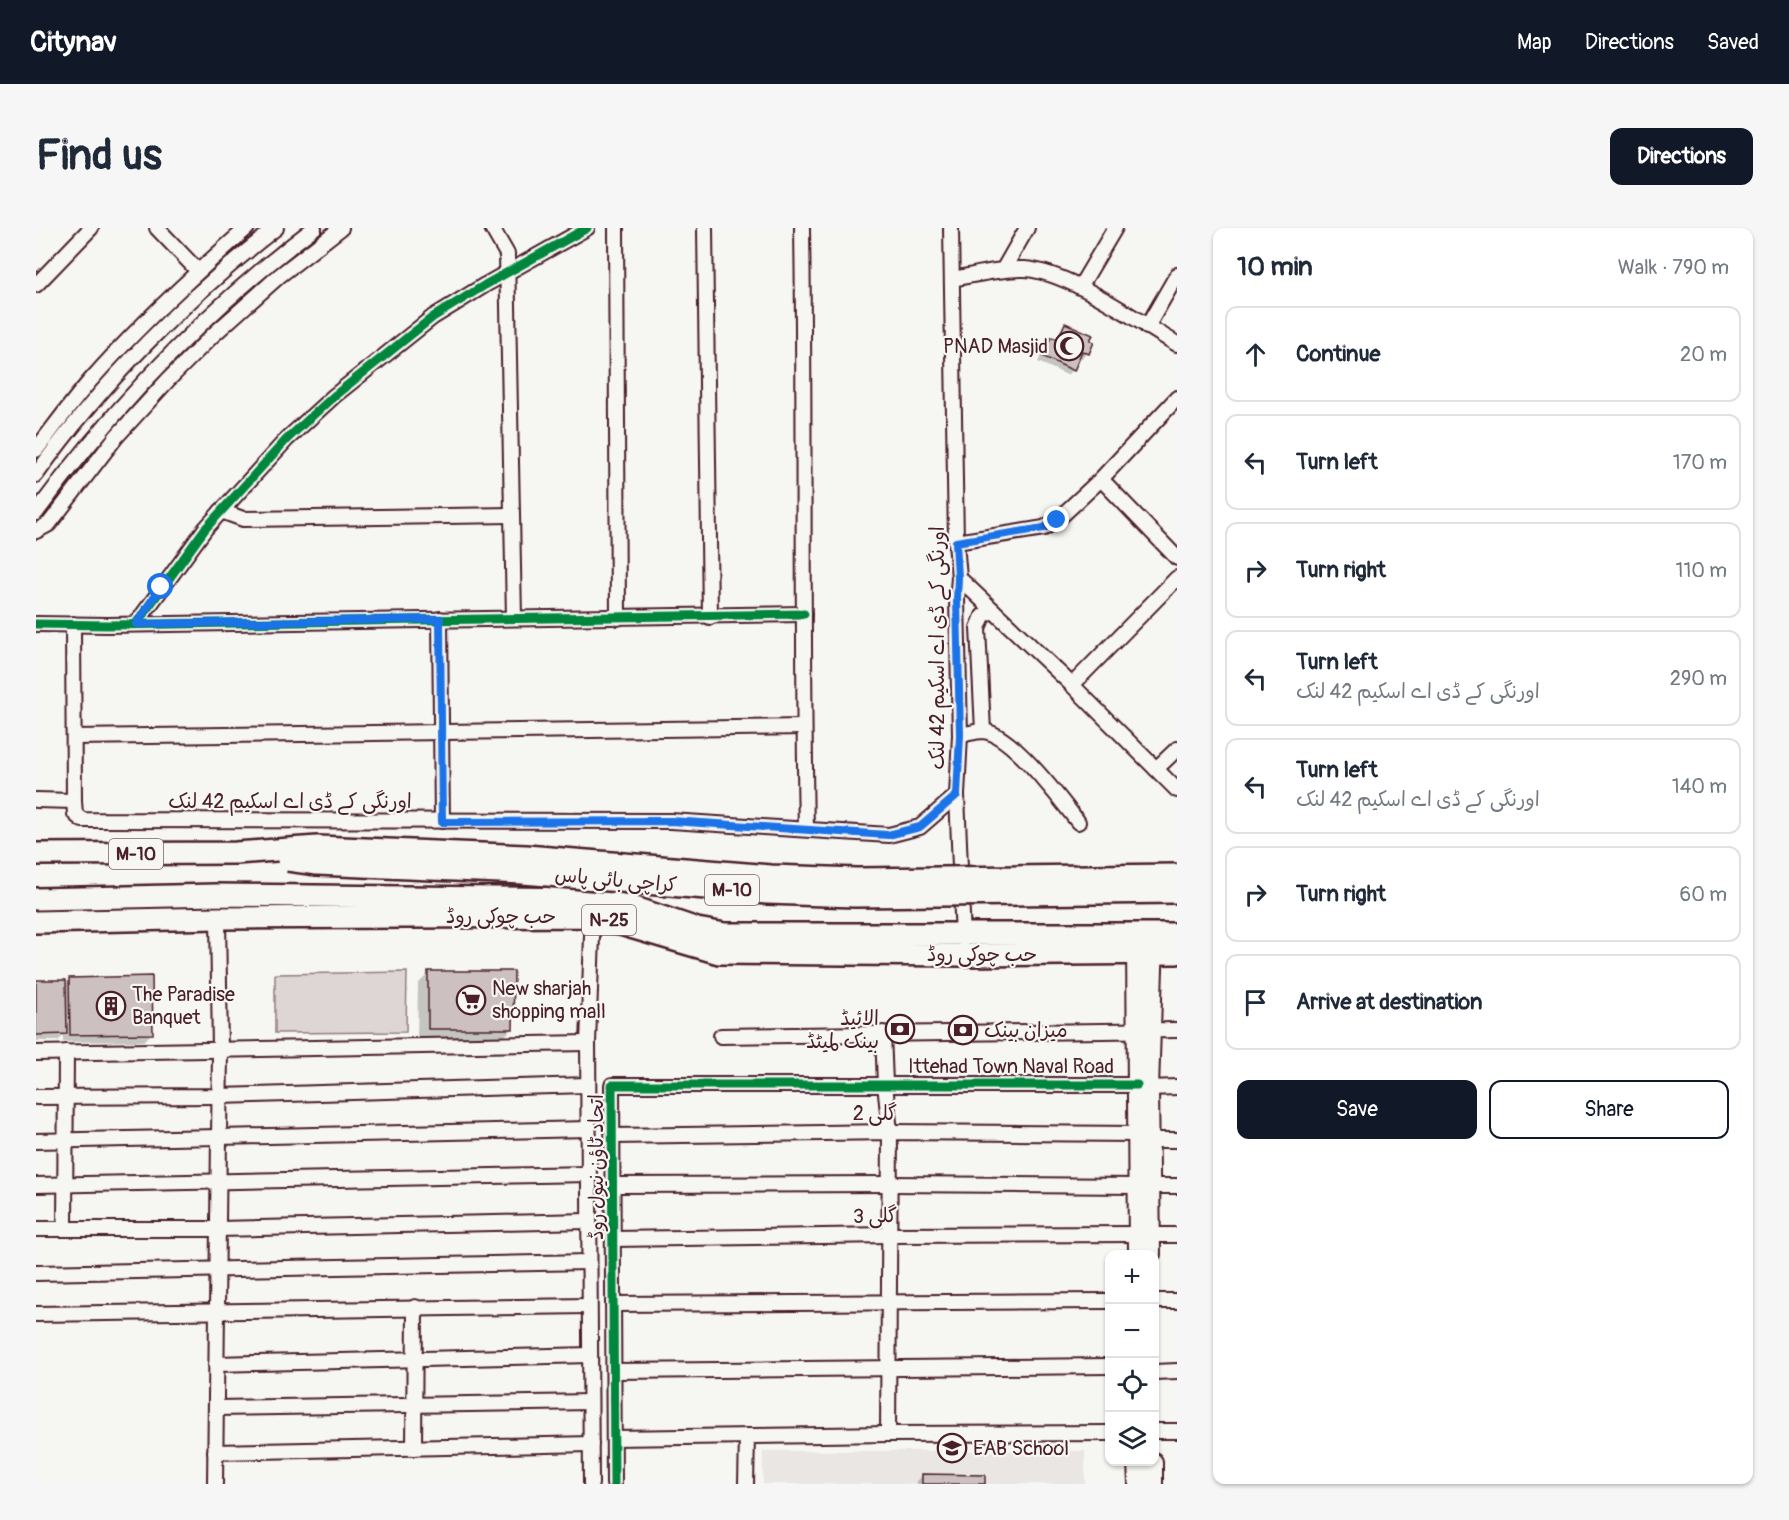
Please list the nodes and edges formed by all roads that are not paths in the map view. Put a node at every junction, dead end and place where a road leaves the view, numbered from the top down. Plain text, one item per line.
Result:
1 (91, 228) edge
2 (157, 228) edge
3 (247, 228) edge
4 (276, 228) edge
5 (314, 228) edge
6 (341, 228) edge
7 (492, 228) edge
8 (587, 228) edge
9 (616, 228) edge
10 (705, 228) edge
11 (801, 228) edge
12 (951, 228) edge
13 (1027, 228) edge
14 (1115, 228) edge
15 (1003, 270) junction
16 (198, 271) junction
17 (508, 272) junction
18 (1177, 275) edge
19 (952, 279) junction
20 (36, 285) edge
21 (1080, 287) junction
22 (1147, 327) junction
23 (1177, 344) edge
24 (1177, 398) edge
25 (36, 450) edge
26 (36, 475) edge
27 (1101, 479) junction
28 (221, 511) junction
29 (36, 513) edge
30 (512, 516) junction
31 (36, 531) edge
32 (956, 542) junction
33 (1177, 558) edge
34 (958, 578) junction
35 (1177, 578) edge
36 (993, 610) junction
37 (804, 614) junction
38 (710, 617) junction
39 (514, 618) junction
40 (618, 618) junction
41 (440, 619) junction
42 (36, 624) edge
43 (73, 624) junction
44 (136, 624) junction
45 (1072, 686) junction
46 (804, 727) junction
47 (983, 731) junction
48 (441, 733) junction
49 (960, 735) junction
50 (74, 737) junction
51 (1177, 749) edge
52 (1156, 769) junction
53 (1177, 790) edge
54 (957, 795) junction
55 (36, 800) edge
56 (74, 801) junction
57 (442, 822) junction
58 (1078, 822) dead end
59 (806, 829) junction
60 (36, 854) edge
61 (288, 855) junction
62 (1177, 875) edge
63 (1177, 892) edge
64 (36, 899) edge
65 (593, 907) junction
66 (218, 918) junction
67 (36, 922) edge
68 (963, 934) junction
69 (1177, 934) edge
70 (1145, 943) junction
71 (1177, 953) edge
72 (964, 955) junction
73 (1177, 1030) edge
74 (1144, 1031) junction
75 (883, 1033) junction
76 (721, 1036) dead end
77 (588, 1043) junction
78 (220, 1050) junction
79 (66, 1052) junction
80 (36, 1053) edge
81 (885, 1084) junction
82 (588, 1085) junction
83 (1143, 1086) junction
84 (1177, 1087) edge
85 (219, 1096) junction
86 (36, 1097) edge
87 (66, 1097) junction
88 (588, 1129) junction
89 (890, 1132) junction
90 (613, 1136) junction
91 (219, 1137) junction
92 (1144, 1137) junction
93 (66, 1140) junction
94 (1177, 1140) edge
95 (36, 1141) edge
96 (589, 1174) junction
97 (218, 1183) junction
98 (890, 1184) junction
99 (36, 1185) edge
100 (66, 1185) junction
101 (613, 1185) junction
102 (1144, 1186) junction
103 (1177, 1186) edge
104 (588, 1221) junction
105 (36, 1229) edge
106 (65, 1229) junction
107 (218, 1229) junction
108 (1143, 1234) junction
109 (890, 1235) junction
110 (1177, 1235) edge
111 (613, 1239) junction
112 (1139, 1250) edge
113 (1149, 1250) edge
114 (589, 1262) junction
115 (217, 1268) junction
116 (36, 1273) edge
117 (1105, 1301) edge
118 (1159, 1301) edge
119 (1177, 1301) edge
120 (889, 1303) junction
121 (614, 1304) junction
122 (589, 1306) junction
123 (415, 1307) junction
124 (217, 1311) junction
125 (36, 1314) edge
126 (590, 1355) junction
127 (415, 1359) junction
128 (216, 1364) junction
129 (1105, 1366) edge
130 (888, 1367) junction
131 (614, 1371) junction
132 (1177, 1371) edge
133 (1159, 1372) edge
134 (590, 1402) junction
135 (415, 1405) junction
136 (216, 1408) junction
137 (1159, 1431) edge
138 (1177, 1431) edge
139 (1105, 1433) edge
140 (888, 1434) junction
141 (747, 1436) junction
142 (614, 1438) junction
143 (591, 1444) junction
144 (414, 1448) junction
145 (215, 1452) junction
146 (1137, 1466) edge
147 (1153, 1466) edge
148 (214, 1484) edge
149 (591, 1484) edge
150 (614, 1484) edge
151 (746, 1484) edge
152 (1138, 1484) edge
153 (1153, 1484) edge

1 - 20 street
2 - 16 street
3 - 16 street
4 - 26 street
5 - 29 street
6 - 31 street
7 - 17 street
8 - 17 street
9 - 40 street
10 - 38 street
11 - 37 street
12 - 19 street, اورنگی کے ڈی اے اسکیم 42 لنک
13 - 15 street
14 - 21 street
15 - 19 street
15 - 21 street
16 - 25 street
17 - 28 street
17 - 30 street
18 - 22 street
19 - 32 street, اورنگی کے ڈی اے اسکیم 42 لنک
21 - 22 street
22 - 23 street
24 - 27 street
27 - 32 street
27 - 33 street
28 - 30 street
28 - 44 street
30 - 39 street
32 - 34 street, اورنگی کے ڈی اے اسکیم 42 لنک
34 - 36 street
34 - 49 street, اورنگی کے ڈی اے اسکیم 42 لنک
35 - 45 street
36 - 45 street
36 - 47 street
37 - 38 street
37 - 46 street
38 - 40 street
39 - 40 street
39 - 41 street
41 - 44 street
41 - 48 street
42 - 43 street
43 - 44 street
43 - 50 street
45 - 52 street
46 - 48 street
46 - 59 street
47 - 49 street
47 - 58 street
48 - 50 street
48 - 57 street
49 - 54 street, اورنگی کے ڈی اے اسکیم 42 لنک
50 - 56 street
51 - 52 street
52 - 53 street
54 - 59 street, اورنگی کے ڈی اے اسکیم 42 لنک
54 - 68 street
55 - 56 street
56 - 57 street, اورنگی کے ڈی اے اسکیم 42 لنک
57 - 59 street, اورنگی کے ڈی اے اسکیم 42 لنک
60 - 61 highway, کراچی بائی پاس / M-10
61 - 62 highway, کراچی بائی پاس / M-10, bridge
61 - 63 highway, کراچی بائی پاس / M-10, bridge
64 - 65 highway
65 - 66 highway, حب چوکی روڈ / N-25
65 - 68 highway
65 - 72 highway, حب چوکی روڈ / N-25
65 - 77 street
66 - 67 highway, حب چوکی روڈ / N-25
66 - 78 street
68 - 70 highway
68 - 72 street
69 - 70 highway
70 - 71 highway, حب چوکی روڈ / N-25
70 - 72 highway, حب چوکی روڈ / N-25
70 - 74 main road
73 - 74 street
74 - 75 street
74 - 83 main road
75 - 76 street
75 - 81 street
77 - 78 street
77 - 82 street
78 - 79 street
78 - 85 street
79 - 80 street
79 - 87 street
81 - 83 street, Ittehad Town Naval Road
81 - 89 street
81 - 90 street, اتحاد ٹاؤن نیول روڈ
82 - 85 street
82 - 88 street
83 - 84 street, Ittehad Town Naval Road
83 - 92 main road
85 - 87 street
85 - 91 street
86 - 87 street
87 - 93 street
88 - 91 street
88 - 96 street
89 - 90 street, گلی 2
89 - 92 street, گلی 2
89 - 98 street
90 - 101 street, اتحاد ٹاؤن نیول روڈ
91 - 93 street
91 - 97 street
92 - 94 street, گلی 2
92 - 102 main road
93 - 95 street
93 - 100 street
96 - 97 street
96 - 104 street
97 - 100 street
97 - 107 street
98 - 101 street
98 - 102 street
98 - 109 street
99 - 100 street
100 - 106 street
101 - 111 street, اتحاد ٹاؤن نیول روڈ
102 - 103 street
102 - 108 main road
104 - 107 street
104 - 114 street
105 - 106 street
106 - 107 street
107 - 115 street
108 - 109 street, گلی 3
108 - 110 street, گلی 3
108 - 112 main road
108 - 113 main road
109 - 111 street, گلی 3
109 - 120 street
111 - 121 street, اتحاد ٹاؤن نیول روڈ
114 - 115 street
114 - 122 street
115 - 116 street
115 - 124 street
117 - 120 street
118 - 119 street
120 - 121 street
120 - 130 street
121 - 131 street, اتحاد ٹاؤن نیول روڈ
122 - 123 street
122 - 126 street
123 - 124 street
123 - 127 street
124 - 125 street
124 - 128 street
126 - 127 street
126 - 134 street
127 - 128 street
127 - 135 street
128 - 136 street
129 - 130 street
130 - 131 street
130 - 140 street
131 - 142 street, اتحاد ٹاؤن نیول روڈ
132 - 133 street
134 - 135 street
134 - 143 street
135 - 136 street
135 - 144 street
136 - 145 street
137 - 138 street
139 - 140 street
140 - 141 street
141 - 142 street
141 - 151 street
142 - 150 street, اتحاد ٹاؤن نیول روڈ
143 - 144 street
143 - 149 street
144 - 145 street
145 - 148 street
146 - 152 main road
147 - 153 main road

